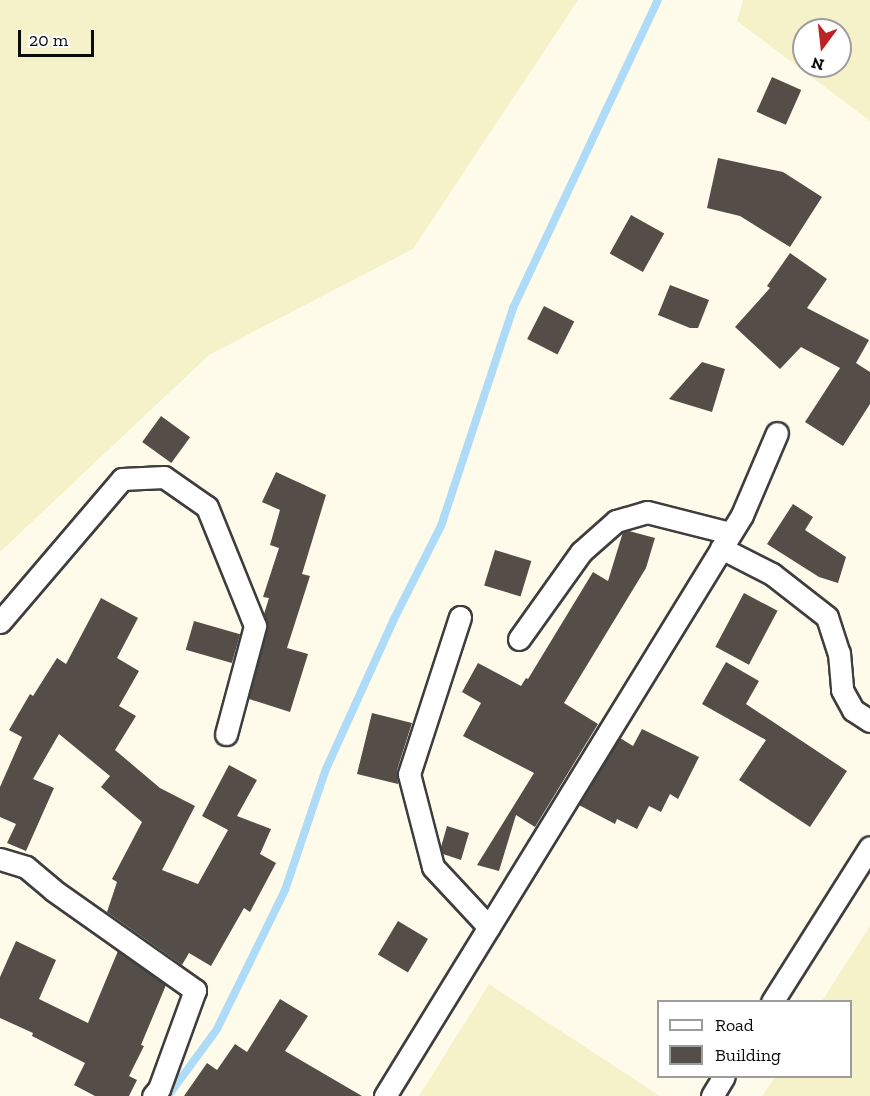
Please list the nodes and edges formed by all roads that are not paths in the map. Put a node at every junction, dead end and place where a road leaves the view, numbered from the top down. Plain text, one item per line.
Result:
1 (777, 433) dead end
2 (726, 540) junction
3 (460, 617) dead end
4 (0, 622) edge
5 (519, 639) dead end
6 (870, 721) edge
7 (226, 734) dead end
8 (870, 847) edge
9 (0, 858) edge
10 (489, 927) junction
11 (773, 1000) edge
12 (723, 1078) edge
13 (153, 1096) edge
14 (385, 1096) edge
15 (712, 1096) edge

1 - 2 street
2 - 5 street
2 - 6 street
2 - 10 street
3 - 10 street
4 - 7 street
8 - 11 street
9 - 13 street
10 - 14 street
12 - 15 street

